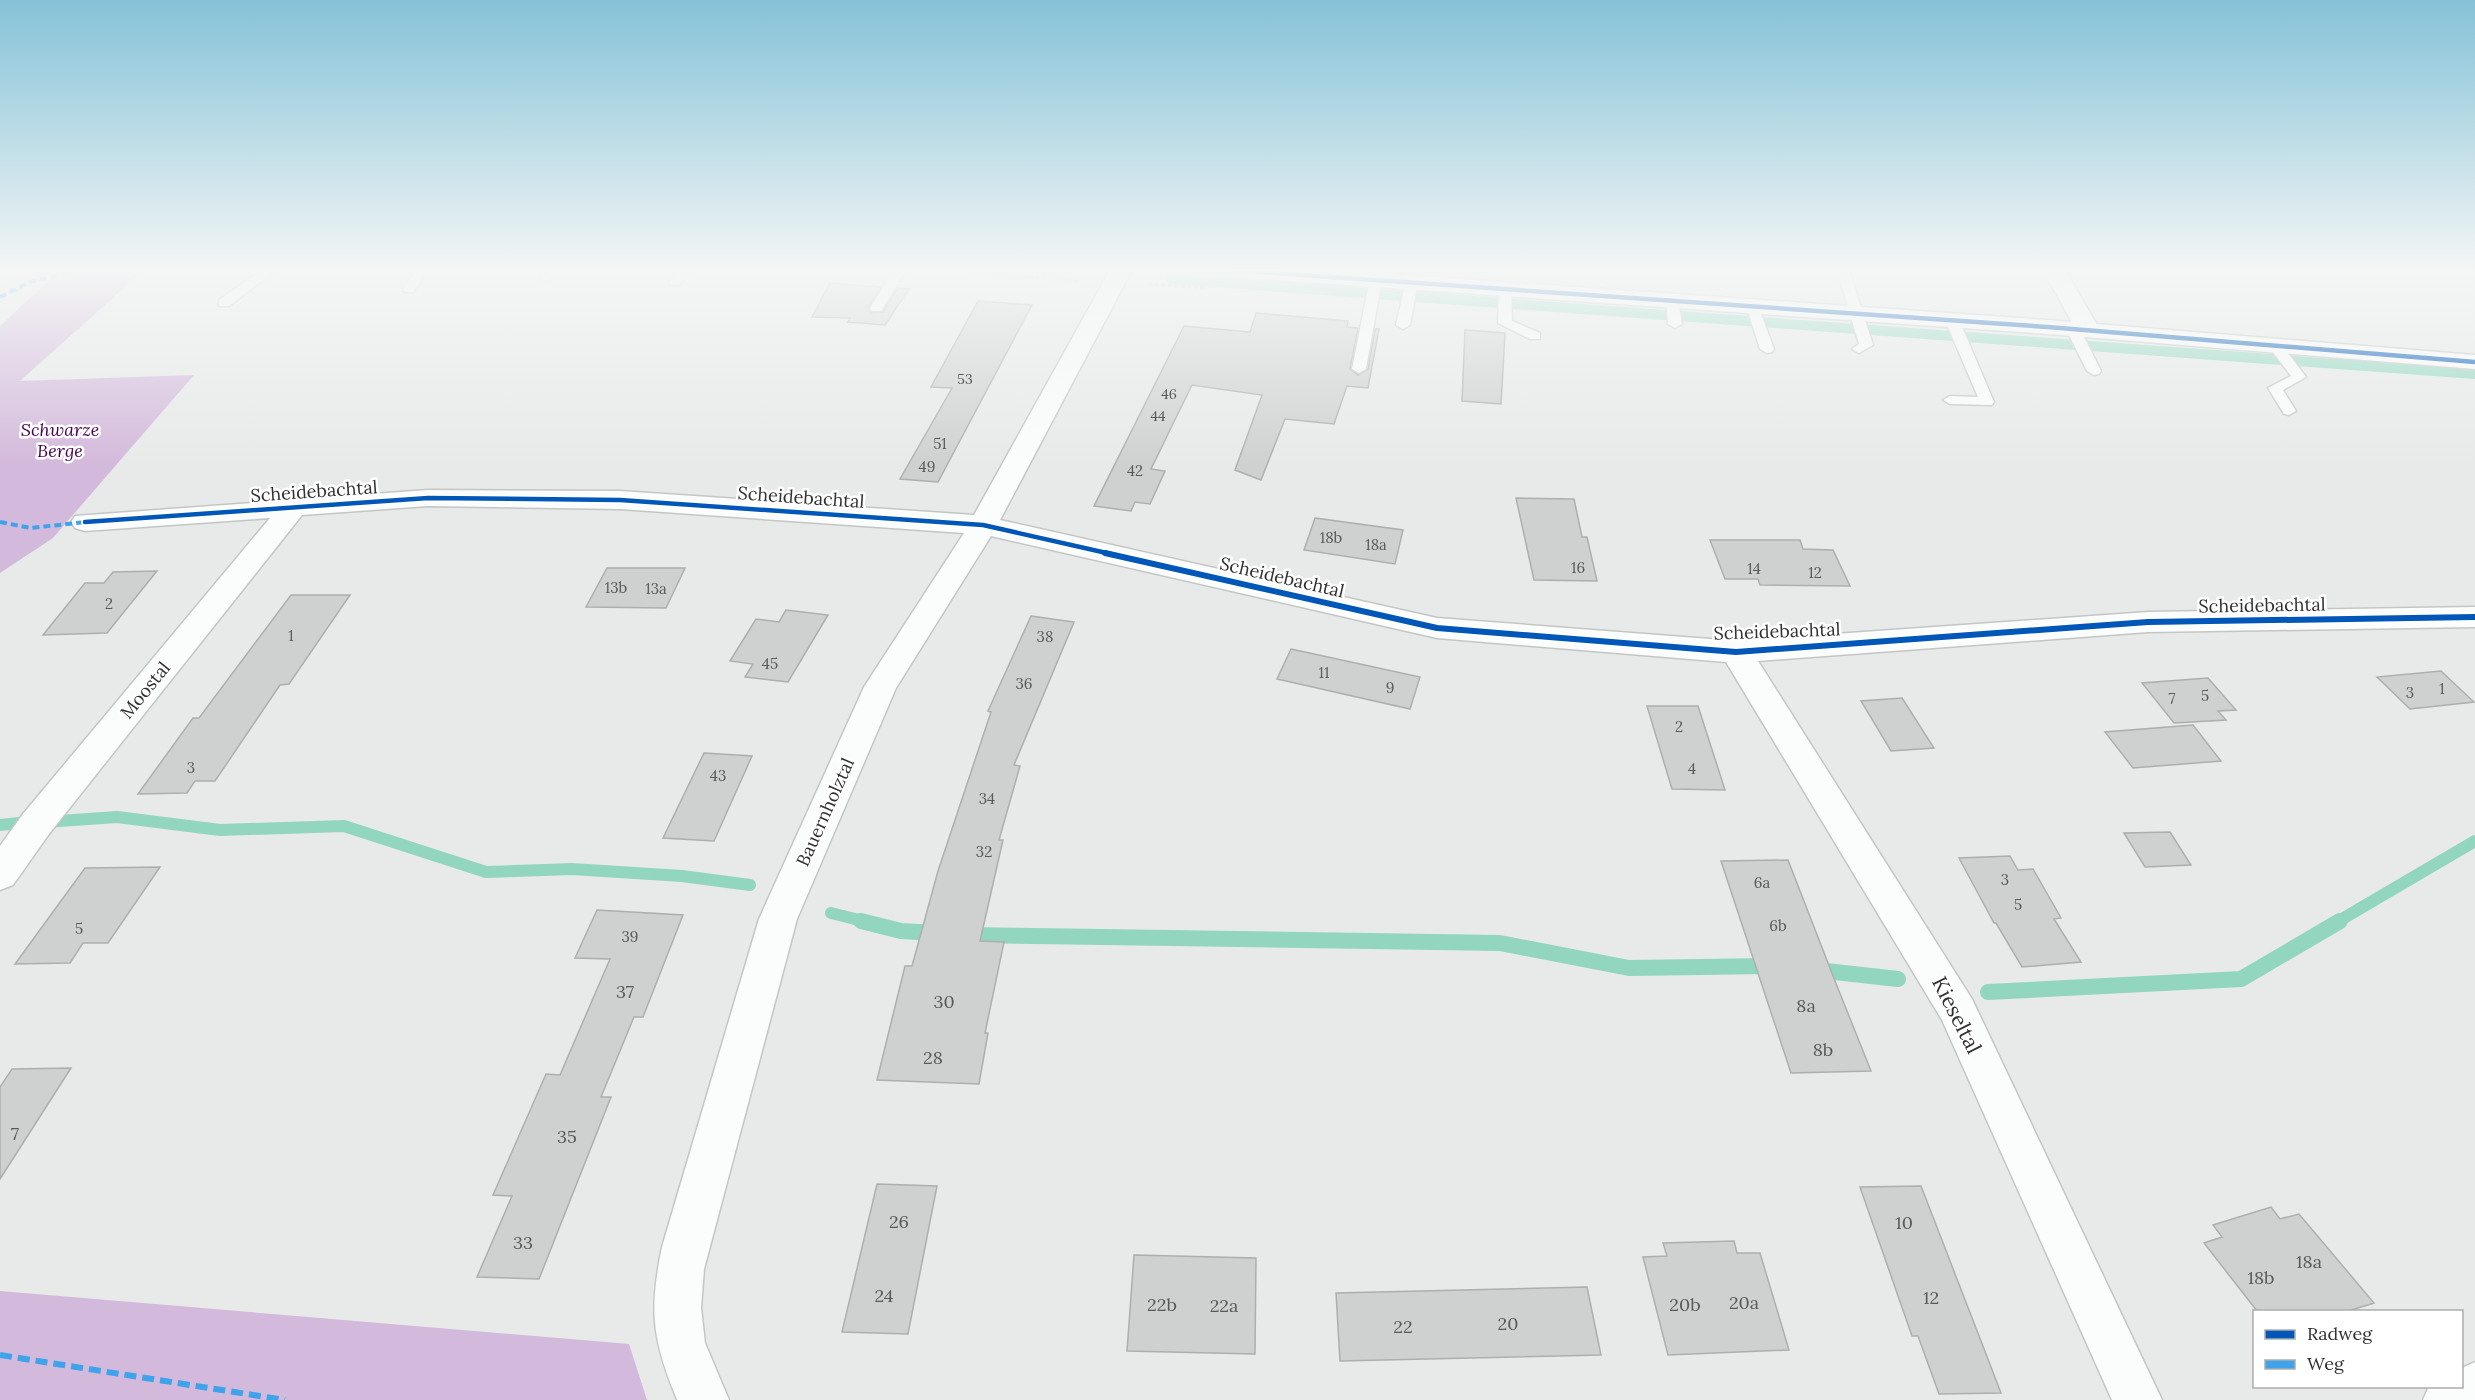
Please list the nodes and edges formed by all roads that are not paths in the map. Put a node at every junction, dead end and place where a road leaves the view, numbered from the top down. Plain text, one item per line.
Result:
1 (1086, 335) edge
2 (1365, 335) edge
3 (1762, 335) edge
4 (1863, 335) edge
5 (1959, 335) edge
6 (2046, 335) edge
7 (2080, 337) junction
8 (1767, 349) dead end
9 (1859, 349) dead end
10 (2282, 356) junction
11 (2475, 362) edge
12 (1359, 369) dead end
13 (2094, 371) dead end
14 (1950, 400) dead end
15 (2289, 411) dead end
16 (293, 508) junction
17 (85, 522) dead end
18 (983, 525) junction
19 (2475, 617) edge
20 (1736, 652) junction
21 (0, 875) edge
22 (2475, 1386) edge
23 (704, 1400) edge
24 (2137, 1400) edge
25 (2448, 1400) edge

1 - 18 street, Bauernholztal
2 - 12 lane
3 - 8 lane
4 - 9 lane
5 - 14 lane
6 - 7 street
7 - 10 street
7 - 13 lane
10 - 11 street
10 - 15 lane
16 - 17 street, Scheidebachtal
16 - 18 street, Scheidebachtal
16 - 21 street, Moostal
18 - 20 street, Scheidebachtal
18 - 23 street, Bauernholztal
19 - 20 street, Scheidebachtal
20 - 24 street, Kieseltal
22 - 25 street

